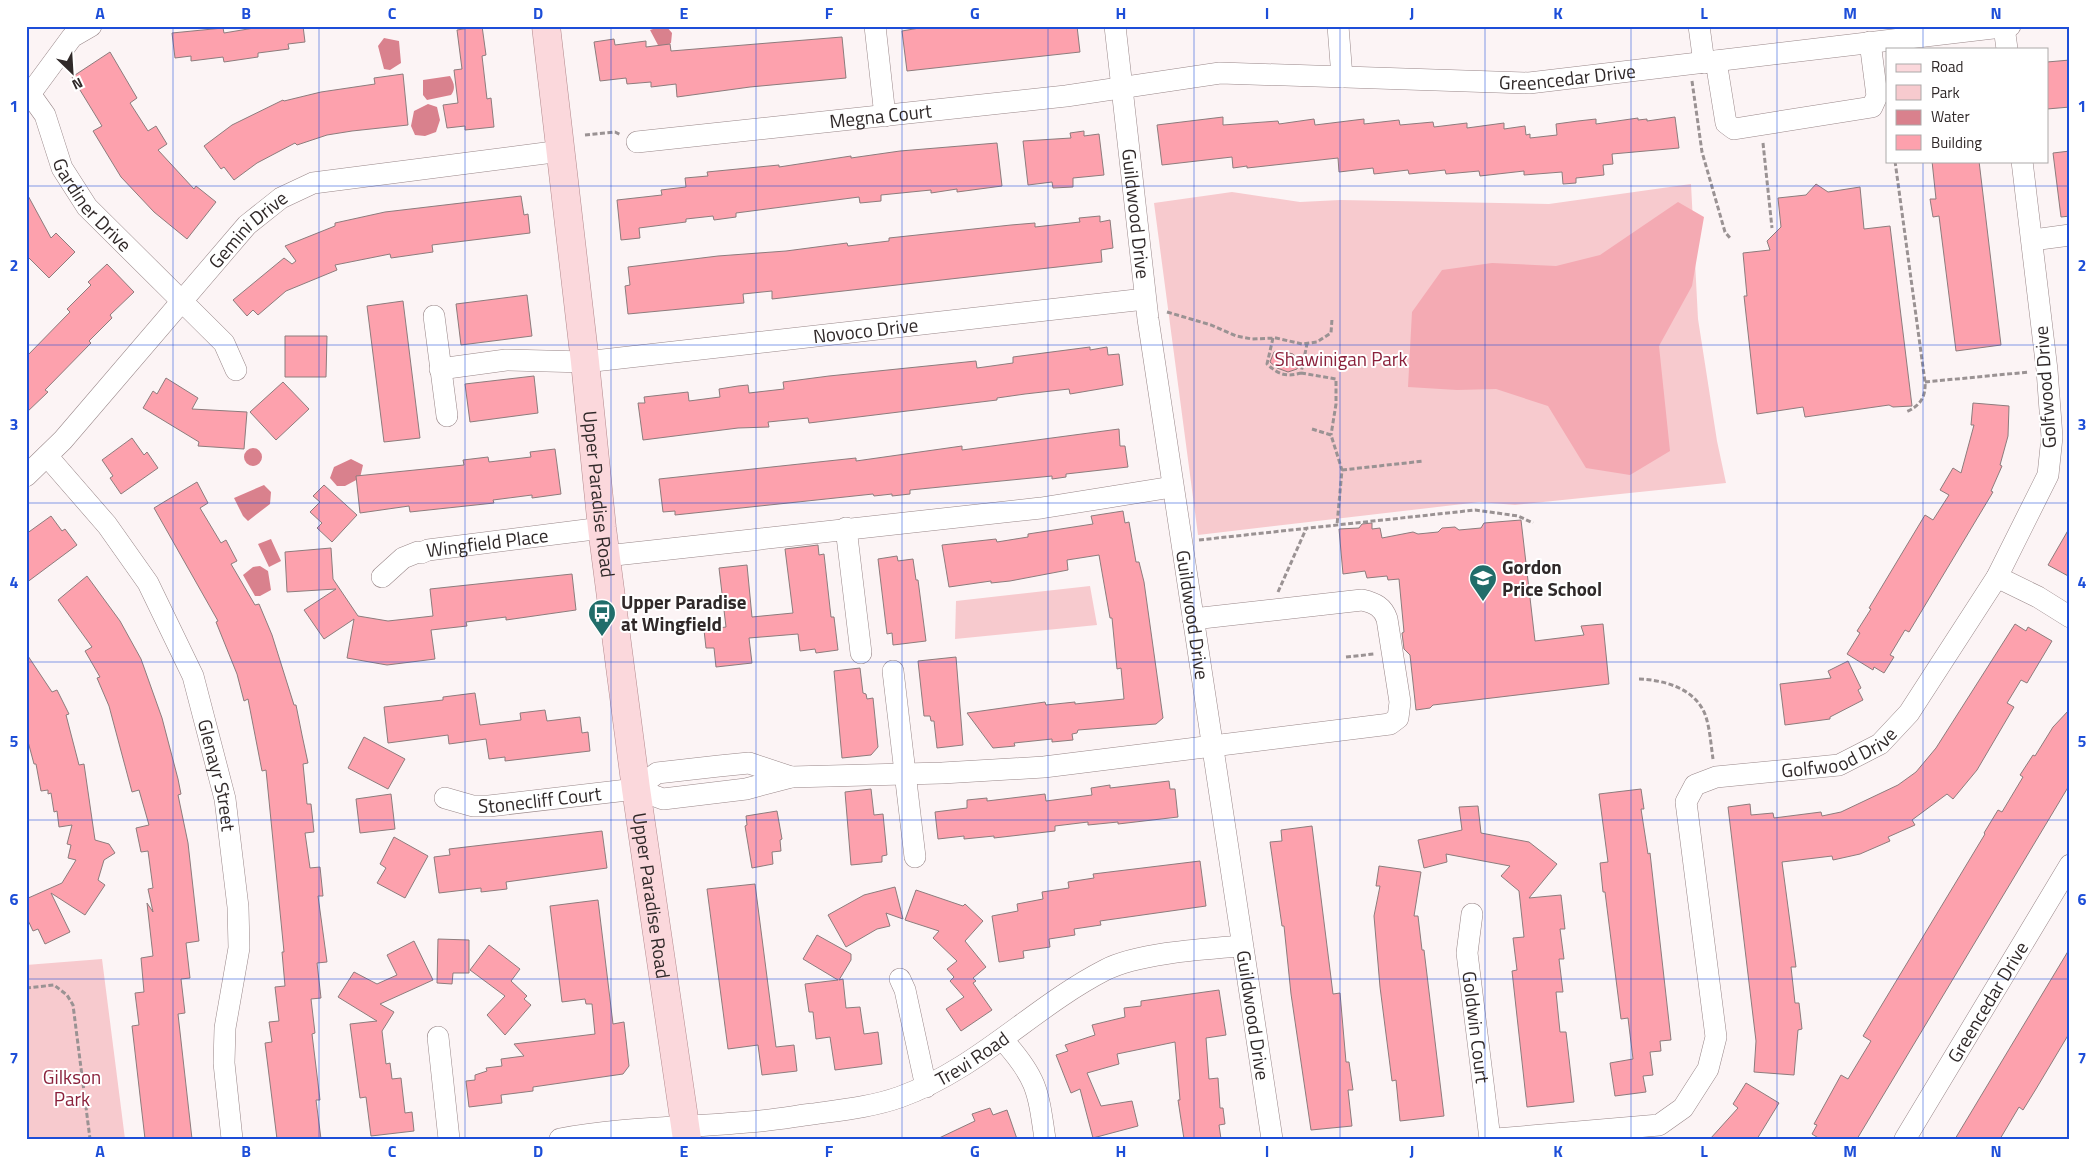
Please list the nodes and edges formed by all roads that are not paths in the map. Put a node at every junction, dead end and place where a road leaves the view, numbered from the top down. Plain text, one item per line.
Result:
1 (91, 26) edge
2 (546, 26) edge
3 (875, 26) edge
4 (1115, 26) edge
5 (1338, 26) edge
6 (1699, 26) edge
7 (2007, 27) edge
8 (1870, 42) junction
9 (2006, 48) edge
10 (1702, 63) junction
11 (1342, 77) junction
12 (1124, 89) junction
13 (28, 94) edge
14 (885, 116) junction
15 (637, 142) road end
16 (561, 151) junction
17 (2022, 162) edge
18 (2070, 235) edge
19 (2032, 240) junction
20 (182, 301) junction
21 (1147, 309) junction
22 (434, 316) dead end
23 (586, 362) junction
24 (440, 369) junction
25 (236, 370) dead end
26 (447, 416) dead end
27 (47, 456) junction
28 (26, 476) edge
29 (1172, 487) junction
30 (602, 528) junction
31 (846, 528) junction
32 (606, 556) junction
33 (382, 577) dead end
34 (1997, 577) junction
35 (2070, 617) edge
36 (1193, 619) junction
37 (861, 653) dead end
38 (893, 671) dead end
39 (1213, 745) junction
40 (904, 774) junction
41 (636, 789) junction
42 (445, 798) dead end
43 (915, 857) dead end
44 (2070, 865) edge
45 (1472, 914) dead end
46 (1242, 946) junction
47 (900, 979) dead end
48 (438, 1037) dead end
49 (1003, 1040) junction
50 (926, 1087) junction
51 (686, 1132) edge
52 (232, 1139) edge
53 (449, 1139) edge
54 (560, 1139) edge
55 (1045, 1139) edge
56 (1272, 1139) edge
57 (1490, 1139) edge
58 (1496, 1139) edge
59 (1905, 1139) edge

1 - 13 street
2 - 16 main road, Upper Paradise Road
3 - 14 street
4 - 12 street, Guildwood Drive
5 - 11 street
6 - 10 street
7 - 8 street, Greencedar Drive
7 - 9 street
8 - 10 street, Greencedar Drive
8 - 10 street
10 - 11 street, Greencedar Drive
11 - 12 street, Greencedar Drive
12 - 14 street, Megna Court
12 - 21 street, Guildwood Drive
13 - 20 street, Gardiner Drive
14 - 15 street, Megna Court
16 - 20 street, Gemini Drive
16 - 23 main road, Upper Paradise Road
17 - 19 street, Golfwood Drive
18 - 19 street
19 - 34 street, Golfwood Drive
20 - 25 street, Gardiner Drive
20 - 27 street, Gemini Drive
21 - 23 street, Novoco Drive
21 - 29 street, Guildwood Drive
22 - 24 street
23 - 24 street, Novoco Drive
23 - 30 main road, Upper Paradise Road
24 - 26 street
27 - 28 street, Gemini Drive
27 - 52 street, Glenayr Street
29 - 31 street
29 - 36 street, Guildwood Drive
30 - 32 main road, Upper Paradise Road
30 - 33 street, Wingfield Place
31 - 32 street
31 - 37 street
32 - 41 main road, Upper Paradise Road
34 - 35 street
34 - 58 street, Golfwood Drive
36 - 39 street, Guildwood Drive
36 - 39 street
38 - 40 street
39 - 40 street
39 - 46 street, Guildwood Drive
40 - 41 street
40 - 43 street
41 - 42 street, Stonecliff Court
41 - 51 main road, Upper Paradise Road
44 - 59 street, Greencedar Drive
45 - 57 street, Goldwin Court
46 - 49 street, Trevi Road
46 - 56 street, Guildwood Drive
47 - 50 street
48 - 53 street
49 - 50 street, Trevi Road
49 - 55 street
50 - 51 street, Trevi Road
51 - 54 street, Trevi Road

